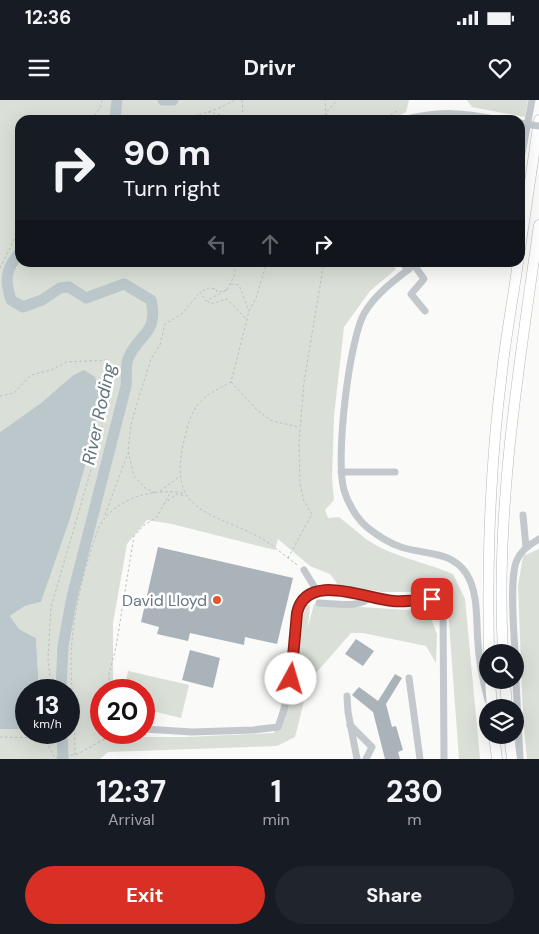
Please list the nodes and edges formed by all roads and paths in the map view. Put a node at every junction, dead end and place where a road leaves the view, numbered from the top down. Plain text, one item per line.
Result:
1 (102, 100) edge
2 (234, 100) edge
3 (242, 100) edge
4 (324, 100) edge
5 (337, 100) edge
6 (532, 100) edge
7 (399, 110) dead end
8 (208, 112) junction
9 (326, 113) joint
10 (95, 115) edge
11 (190, 115) edge
12 (222, 115) edge
13 (243, 115) edge
14 (390, 115) edge
15 (423, 115) edge
16 (467, 115) edge
17 (539, 120) edge
18 (525, 124) edge
19 (539, 126) edge
20 (525, 137) edge
21 (525, 215) edge
22 (539, 225) edge
23 (15, 238) edge
24 (234, 267) edge
25 (266, 267) edge
26 (323, 267) edge
27 (412, 267) edge
28 (414, 267) edge
29 (517, 267) edge
30 (0, 268) edge
31 (229, 283) junction
32 (227, 290) junction
33 (200, 292) junction
34 (208, 301) junction
35 (249, 311) junction
36 (425, 311) dead end
37 (246, 320) junction
38 (231, 382) junction
39 (0, 396) edge
40 (300, 427) junction
41 (128, 451) junction
42 (341, 472) junction
43 (395, 472) dead end
44 (180, 476) junction
45 (160, 491) junction
46 (171, 491) junction
47 (155, 493) junction
48 (184, 493) junction
49 (187, 496) junction
50 (163, 504) junction
51 (523, 515) dead end
52 (105, 516) junction
53 (539, 539) edge
54 (526, 547) junction
55 (288, 559) junction
56 (304, 570) joint
57 (317, 591) junction
58 (370, 597) junction
59 (319, 603) dead end
60 (489, 644) edge
61 (503, 644) edge
62 (514, 644) edge
63 (409, 678) dead end
64 (50, 679) edge
65 (109, 679) edge
66 (516, 689) edge
67 (348, 696) dead end
68 (489, 699) edge
69 (350, 725) junction
70 (155, 730) edge
71 (0, 737) edge
72 (15, 737) edge
73 (48, 744) edge
74 (95, 744) edge
75 (495, 744) edge
76 (510, 744) edge
77 (75, 755) junction
78 (55, 758) edge
79 (357, 759) edge
80 (366, 759) edge
81 (420, 759) edge
82 (444, 759) edge
83 (497, 759) edge
84 (512, 759) edge
85 (520, 759) edge

1 - 10 path
2 - 8 path
3 - 13 path
4 - 9 path
5 - 9 path
6 - 20 street
7 - 14 path
8 - 11 path
8 - 12 path
15 - 16 street
17 - 21 highway
18 - 19 street, bridge
22 - 61 highway
23 - 30 path
24 - 31 path
25 - 35 path
26 - 40 path
27 - 42 street
28 - 36 street
29 - 60 highway
31 - 32 path
31 - 35 path
32 - 33 path
32 - 34 path
33 - 34 path
33 - 41 path
34 - 37 path
35 - 37 path
37 - 38 path
38 - 40 path
38 - 44 path
39 - 64 path
40 - 55 path
41 - 47 path
41 - 52 path
42 - 43 street
42 - 68 street
44 - 45 path
44 - 48 path
45 - 46 path
45 - 47 path
46 - 48 path
46 - 50 path
47 - 52 path
48 - 49 path
49 - 50 path
49 - 55 path
50 - 65 path
51 - 54 street
52 - 77 path
53 - 54 street
54 - 62 street
55 - 56 path
56 - 57 street
57 - 58 street
57 - 70 street
58 - 59 street
58 - 82 street
63 - 81 street
66 - 85 street
67 - 69 street
69 - 79 street
69 - 80 street
71 - 72 path
73 - 78 path
74 - 77 path
75 - 83 highway
76 - 84 highway
77 - 78 path

